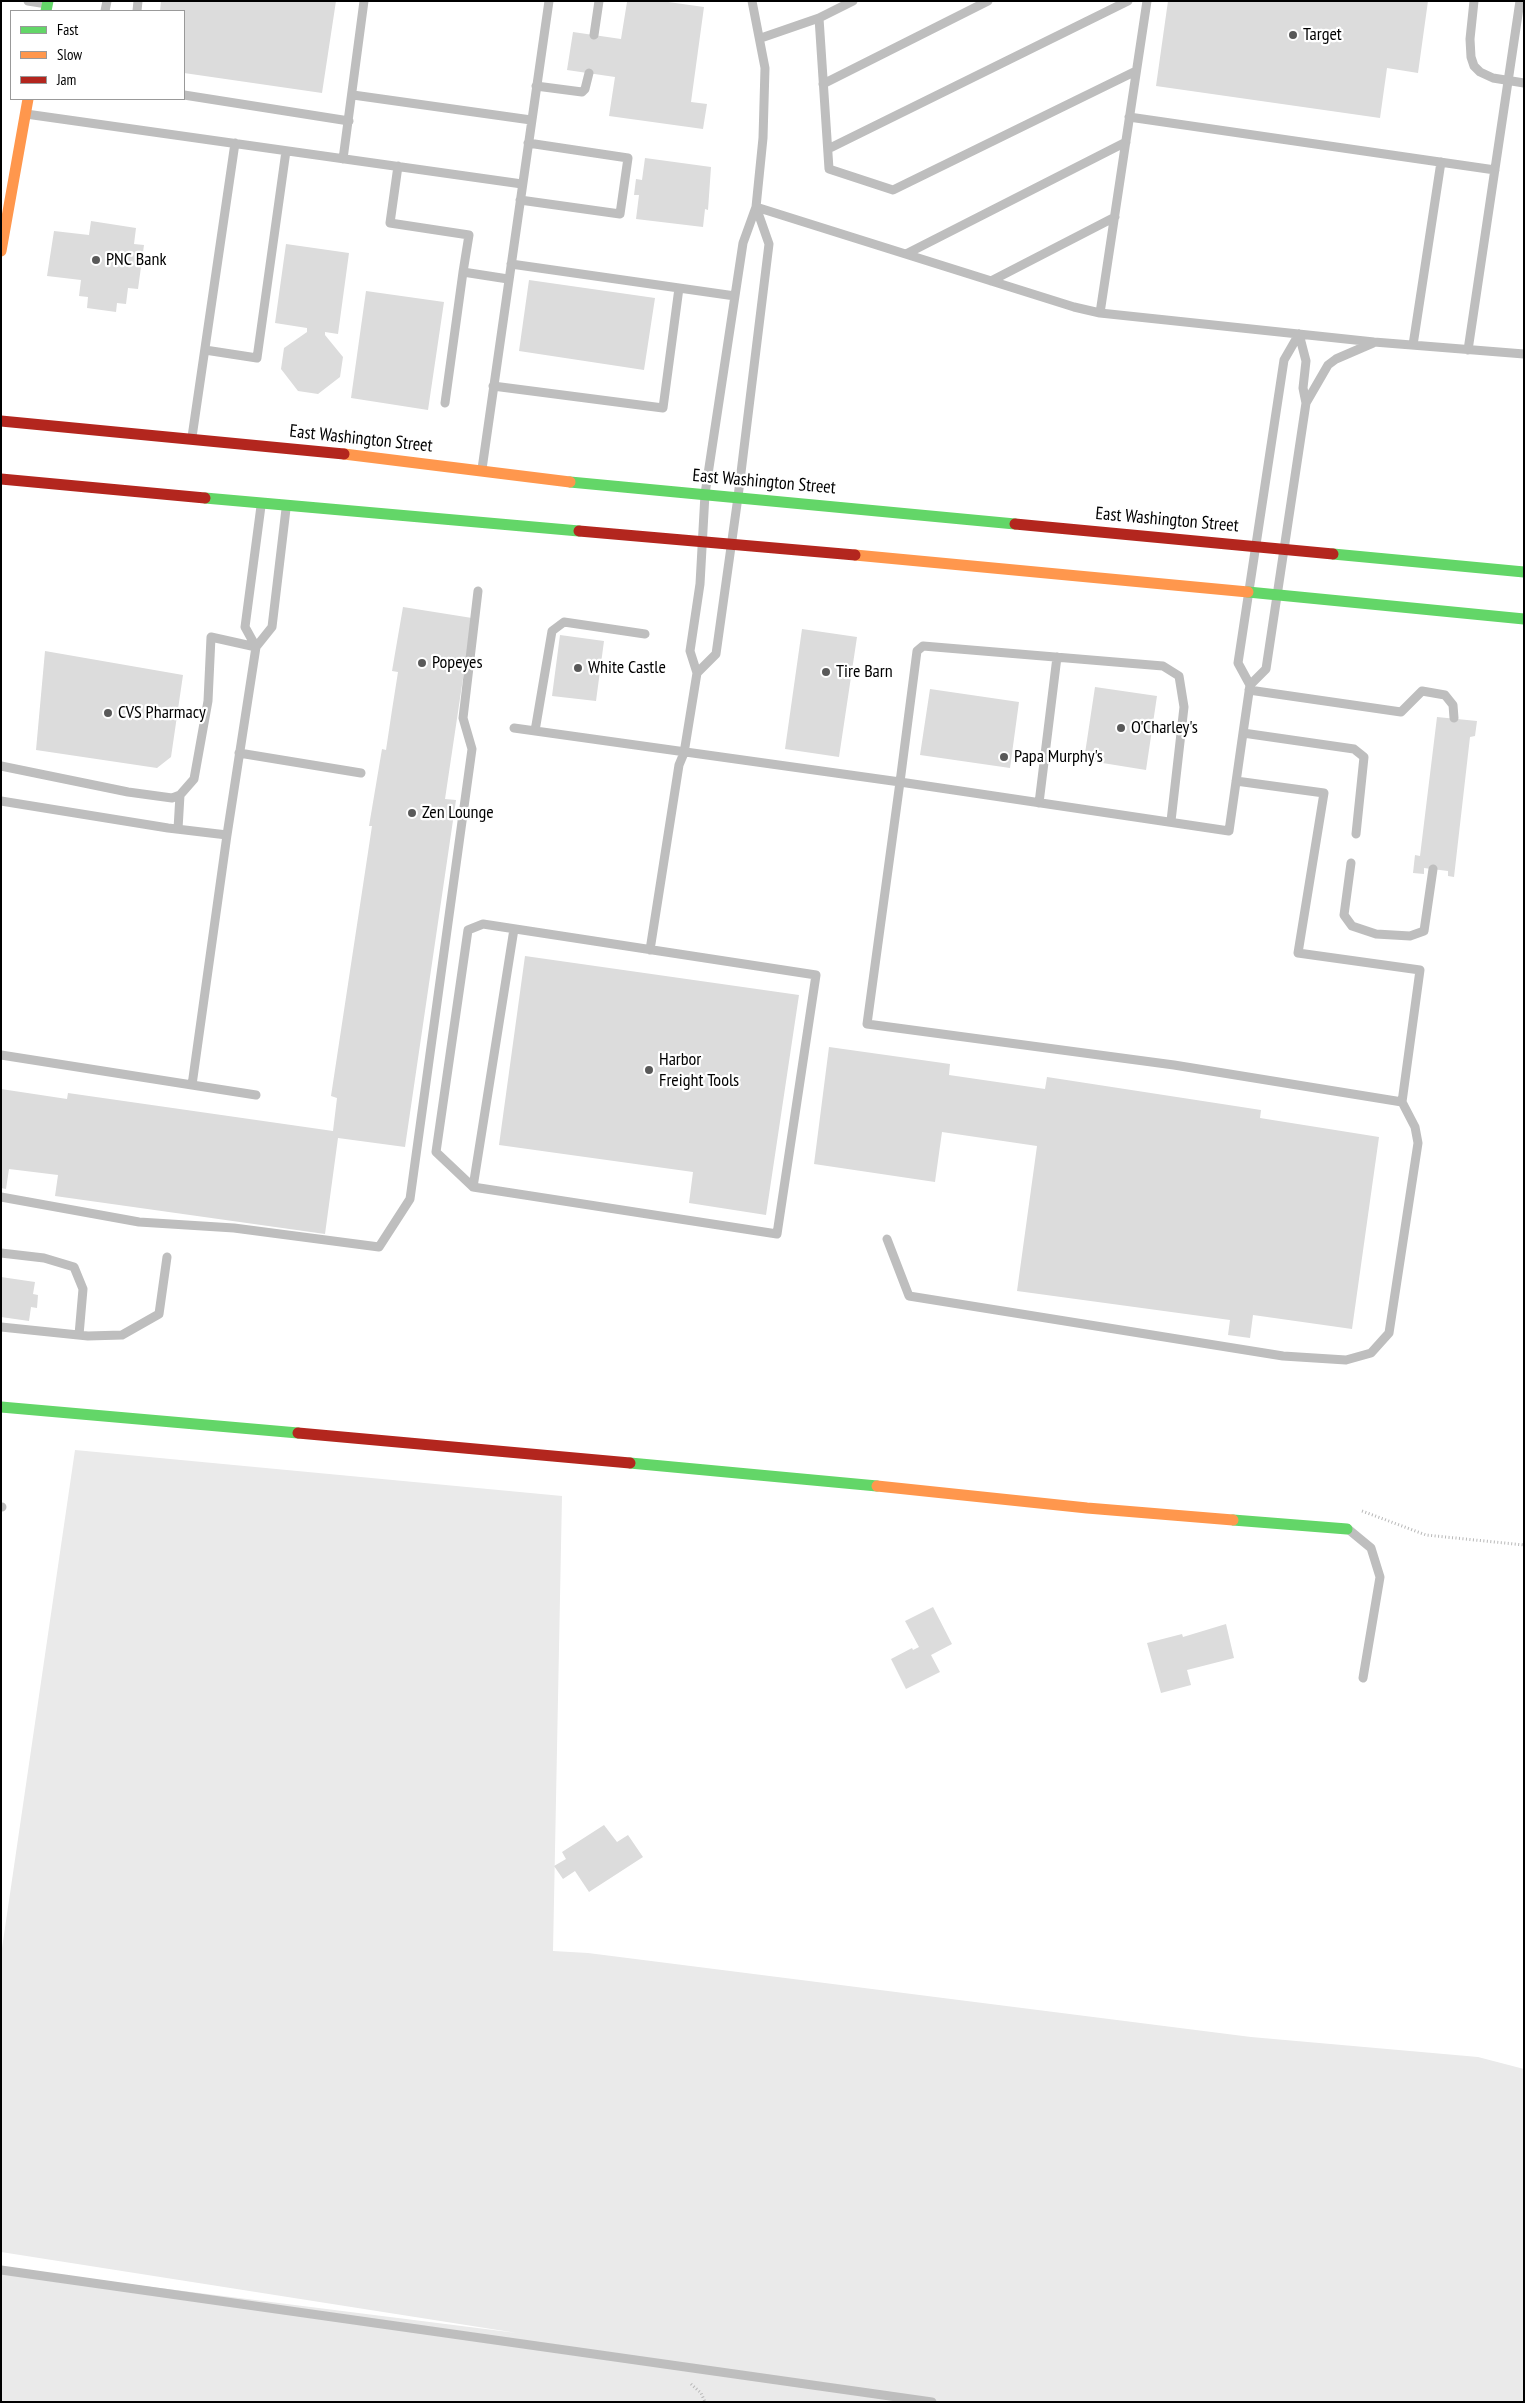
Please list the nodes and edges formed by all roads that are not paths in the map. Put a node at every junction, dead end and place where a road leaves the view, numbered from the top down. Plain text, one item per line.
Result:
1 (28, 1) edge
2 (364, 1) edge
3 (549, 1) edge
4 (599, 1) edge
5 (752, 1) edge
6 (853, 1) edge
7 (988, 1) edge
8 (1128, 1) edge
9 (1147, 1) edge
10 (1474, 1) edge
11 (1520, 1) edge
12 (47, 6) edge
13 (818, 18) junction
14 (594, 35) dead end
15 (761, 38) junction
16 (1136, 71) junction
17 (589, 73) dead end
18 (1508, 81) junction
19 (1524, 83) edge
20 (823, 84) junction
21 (536, 86) junction
22 (185, 95) edge
23 (352, 95) junction
24 (28, 100) edge
25 (25, 114) junction
26 (1129, 117) junction
27 (531, 120) junction
28 (349, 121) junction
29 (1126, 142) junction
30 (235, 143) junction
31 (528, 143) junction
32 (828, 149) junction
33 (286, 151) junction
34 (344, 159) junction
35 (1441, 162) junction
36 (398, 166) junction
37 (1495, 170) junction
38 (522, 184) junction
39 (520, 200) junction
40 (756, 207) junction
41 (1115, 217) junction
42 (1, 251) edge
43 (906, 254) junction
44 (511, 264) junction
45 (463, 272) junction
46 (508, 279) junction
47 (991, 281) junction
48 (679, 288) junction
49 (735, 296) junction
50 (1100, 313) junction
51 (1299, 334) junction
52 (1374, 342) junction
53 (1413, 345) junction
54 (205, 350) junction
55 (1468, 350) junction
56 (1524, 354) edge
57 (493, 386) junction
58 (445, 403) dead end
59 (1306, 403) junction
60 (1, 421) edge
61 (192, 439) junction
62 (481, 471) junction
63 (1, 479) edge
64 (705, 494) junction
65 (738, 497) junction
66 (261, 504) junction
67 (286, 506) junction
68 (703, 541) junction
69 (732, 543) junction
70 (1256, 546) junction
71 (1284, 549) junction
72 (1524, 572) edge
73 (478, 591) dead end
74 (1249, 594) junction
75 (1277, 596) junction
76 (1524, 619) edge
77 (646, 634) dead end
78 (256, 647) junction
79 (1057, 657) junction
80 (697, 673) junction
81 (1249, 687) junction
82 (1454, 718) dead end
83 (514, 728) dead end
84 (535, 732) junction
85 (1243, 733) junction
86 (684, 752) junction
87 (239, 753) junction
88 (1, 766) edge
89 (361, 773) dead end
90 (1236, 781) junction
91 (900, 782) junction
92 (180, 795) junction
93 (1, 801) edge
94 (1039, 803) junction
95 (1171, 821) junction
96 (178, 829) junction
97 (1356, 834) dead end
98 (227, 835) junction
99 (1351, 863) dead end
100 (1433, 869) dead end
101 (514, 929) junction
102 (650, 950) junction
103 (1, 1055) edge
104 (192, 1085) junction
105 (256, 1095) dead end
106 (1402, 1102) junction
107 (473, 1187) junction
108 (1, 1196) edge
109 (887, 1239) dead end
110 (1, 1253) edge
111 (167, 1257) dead end
112 (1, 1327) edge
113 (79, 1335) junction
114 (1, 1407) edge
115 (1347, 1529) joint
116 (1363, 1678) dead end
117 (1, 2270) edge
118 (932, 2402) edge

1 - 12 lane
2 - 23 lane
3 - 21 lane
4 - 14 lane
5 - 15 lane
6 - 13 lane
7 - 20 lane
8 - 32 lane
9 - 16 lane
10 - 18 lane
11 - 18 lane
13 - 15 lane
13 - 20 lane
15 - 40 lane
16 - 26 lane
16 - 32 lane
17 - 21 lane
18 - 19 lane
18 - 37 lane
20 - 32 lane
21 - 27 lane
22 - 28 lane
23 - 27 lane
23 - 28 lane
24 - 25 main road
25 - 30 lane
25 - 42 main road
26 - 29 lane
26 - 35 lane
27 - 31 lane
28 - 34 lane
29 - 41 lane
29 - 43 lane
30 - 33 lane
30 - 54 lane
31 - 38 lane
31 - 39 lane
33 - 34 lane
33 - 54 lane
34 - 36 lane
35 - 37 lane
35 - 53 lane
36 - 38 lane
36 - 45 lane
37 - 55 lane
38 - 39 lane
39 - 44 lane
40 - 43 lane
40 - 49 lane
40 - 65 lane
41 - 47 lane
41 - 50 lane
43 - 47 lane
44 - 46 lane
44 - 48 lane
45 - 46 lane
45 - 58 lane
46 - 57 lane
47 - 50 lane
48 - 49 lane
48 - 57 lane
49 - 64 lane
50 - 51 lane
51 - 52 lane
51 - 59 lane
51 - 70 lane
52 - 53 lane
52 - 59 lane
53 - 55 lane
54 - 61 lane
55 - 56 lane
57 - 62 lane
59 - 71 lane
60 - 61 main road, East Washington Street
61 - 62 main road, East Washington Street
62 - 64 main road, East Washington Street
63 - 66 main road
64 - 65 main road, East Washington Street
64 - 68 lane
65 - 69 lane
65 - 70 main road, East Washington Street
66 - 67 main road
66 - 78 lane
67 - 68 main road
67 - 78 lane
68 - 69 main road
68 - 80 lane
69 - 74 main road
69 - 80 lane
70 - 71 main road, East Washington Street
70 - 74 lane
71 - 72 main road, East Washington Street
71 - 75 lane
73 - 108 lane
74 - 75 main road
74 - 81 lane
75 - 76 main road
75 - 81 lane
77 - 84 lane
78 - 87 lane
78 - 92 lane
79 - 91 lane
79 - 94 lane
79 - 95 lane
80 - 86 lane
81 - 82 lane
81 - 85 lane
83 - 84 lane
84 - 86 lane
85 - 90 lane
85 - 97 lane
86 - 91 lane
86 - 102 lane
87 - 89 lane
87 - 98 lane
88 - 92 lane
90 - 95 lane
90 - 106 lane
91 - 94 lane
91 - 106 lane
92 - 96 lane
93 - 96 lane
94 - 95 lane
96 - 98 lane
98 - 104 lane
99 - 100 lane
101 - 102 lane
101 - 107 lane
101 - 107 lane
102 - 107 lane
103 - 104 lane
104 - 105 lane
106 - 109 lane
110 - 113 lane
111 - 113 lane
112 - 113 lane
114 - 115 main road
115 - 116 lane
117 - 118 lane

